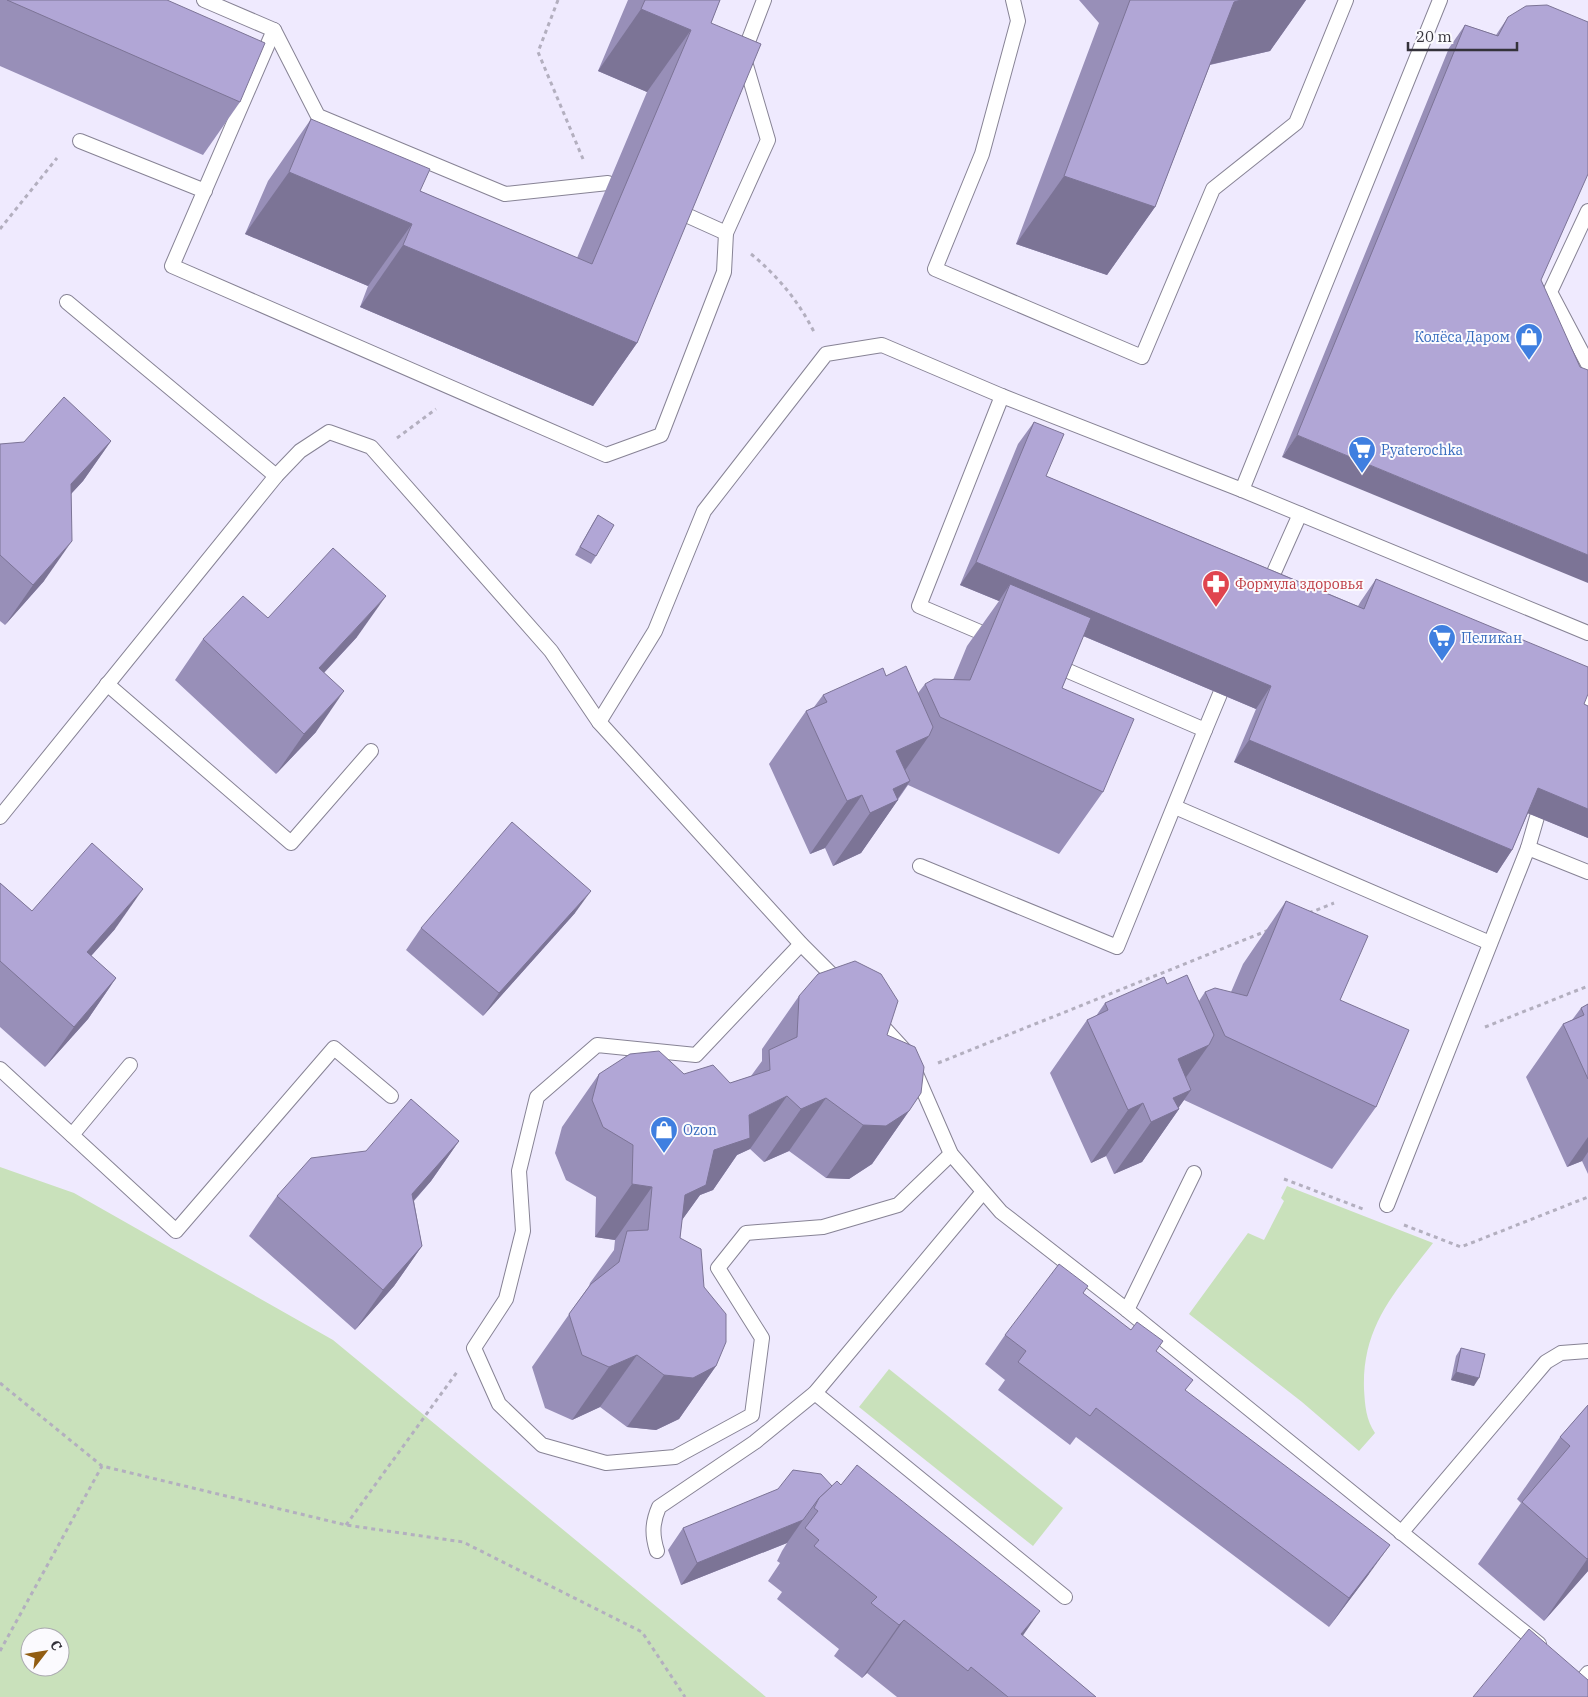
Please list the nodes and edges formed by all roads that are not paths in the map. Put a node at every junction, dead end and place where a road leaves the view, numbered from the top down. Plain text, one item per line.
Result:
1 (204, 0) edge
2 (764, 0) edge
3 (1013, 0) edge
4 (1346, 0) edge
5 (1440, 0) edge
6 (274, 30) junction
7 (80, 141) dead end
8 (601, 184) road end
9 (205, 192) junction
10 (675, 210) edge
11 (1588, 211) edge
12 (726, 233) junction
13 (67, 302) dead end
14 (1588, 364) edge
15 (1002, 396) junction
16 (276, 476) junction
17 (1242, 490) junction
18 (1300, 514) junction
19 (1264, 595) edge
20 (1588, 633) edge
21 (1008, 645) edge
22 (1035, 656) edge
23 (107, 684) junction
24 (1220, 694) dead end
25 (1588, 697) edge
26 (598, 722) junction
27 (1575, 729) edge
28 (1204, 730) junction
29 (371, 751) dead end
30 (1175, 807) junction
31 (0, 817) edge
32 (1538, 817) edge
33 (1528, 848) junction
34 (920, 866) dead end
35 (1588, 872) edge
36 (1490, 943) junction
37 (801, 944) junction
38 (847, 990) edge
39 (867, 1010) edge
40 (130, 1065) dead end
41 (0, 1069) edge
42 (391, 1096) dead end
43 (72, 1135) junction
44 (951, 1154) junction
45 (1194, 1173) dead end
46 (983, 1192) junction
47 (1387, 1205) dead end
48 (1127, 1310) junction
49 (1588, 1351) edge
50 (815, 1393) junction
51 (1401, 1532) junction
52 (657, 1552) dead end
53 (1065, 1597) dead end
54 (1552, 1655) edge

1 - 6 lane
2 - 12 lane
3 - 4 lane
5 - 17 lane
6 - 8 lane
6 - 9 lane
7 - 9 lane
9 - 12 lane
10 - 12 lane
11 - 14 lane
13 - 16 lane
15 - 17 lane
15 - 21 lane
15 - 26 lane
16 - 23 lane
16 - 26 lane
17 - 18 lane
18 - 19 lane
18 - 20 lane
22 - 28 lane
23 - 29 lane
23 - 31 lane
24 - 28 lane
25 - 27 lane
26 - 37 lane
28 - 30 lane
30 - 34 lane
30 - 36 lane
32 - 33 lane
33 - 35 lane
33 - 36 lane
36 - 47 lane
37 - 38 lane
37 - 44 lane
39 - 44 lane
40 - 43 lane
41 - 43 lane
42 - 43 lane
44 - 46 lane
45 - 48 lane
46 - 48 lane
46 - 50 lane
48 - 51 lane
49 - 51 lane
50 - 52 lane
50 - 53 lane
51 - 54 lane

